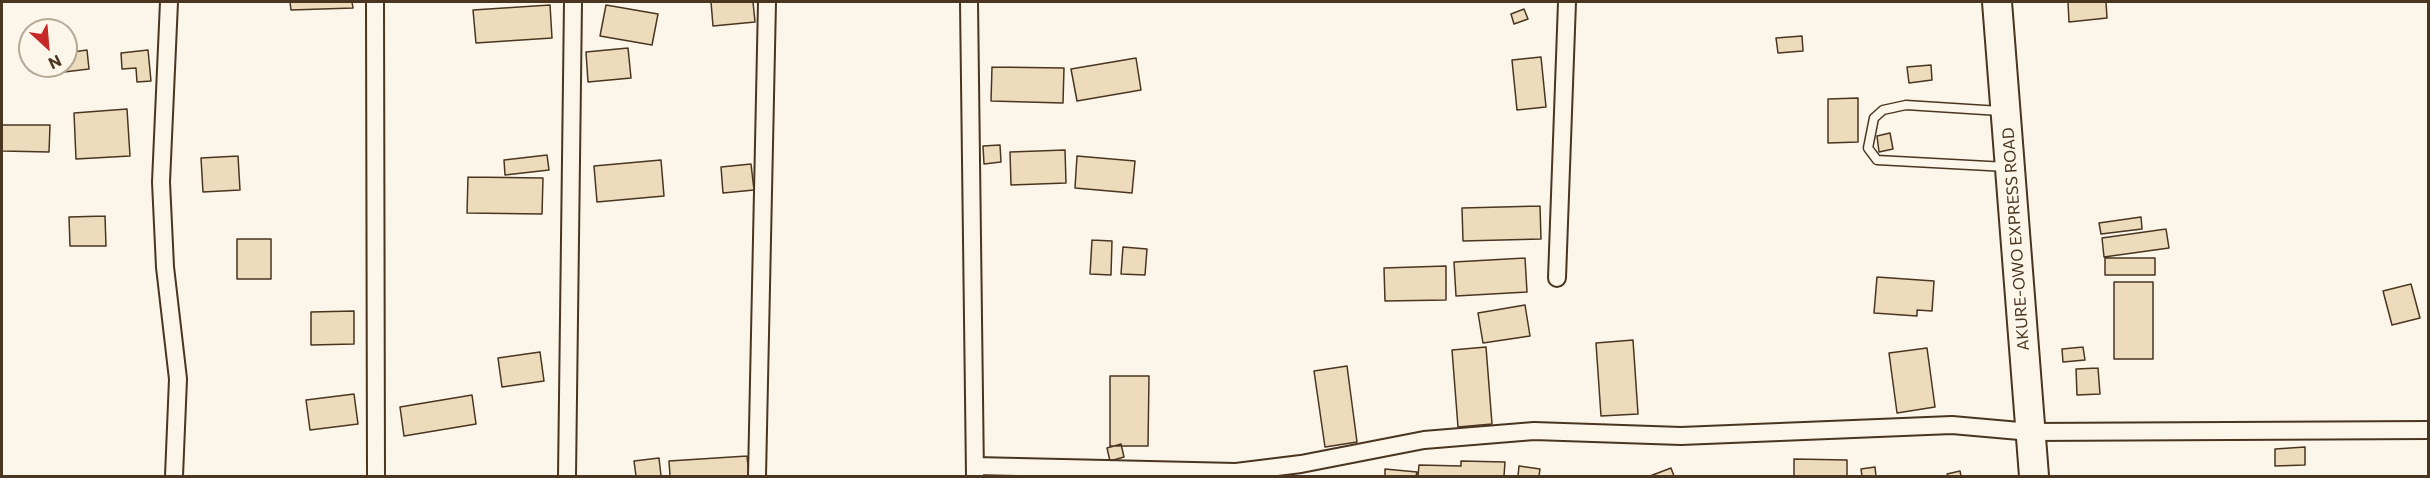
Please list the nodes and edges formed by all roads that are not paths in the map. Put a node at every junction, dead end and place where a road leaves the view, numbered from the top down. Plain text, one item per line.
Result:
1 (169, 2) edge
2 (375, 2) edge
3 (573, 2) edge
4 (767, 2) edge
5 (969, 2) edge
6 (1567, 2) edge
7 (1997, 2) edge
8 (2006, 111) junction
9 (2010, 167) junction
10 (1557, 278) dead end
11 (2428, 430) edge
12 (2031, 432) junction
13 (975, 472) edge
14 (174, 477) edge
15 (375, 477) edge
16 (567, 477) edge
17 (757, 477) edge
18 (2034, 477) edge

1 - 14 street
2 - 15 street
3 - 16 street
4 - 17 street
5 - 13 street
6 - 10 street
7 - 8 highway, AKURE-OWO EXPRESS ROAD
8 - 9 highway, AKURE-OWO EXPRESS ROAD
8 - 9 lane
9 - 12 highway, AKURE-OWO EXPRESS ROAD
11 - 12 street
12 - 13 street
12 - 18 highway, AKURE-OWO EXPRESS ROAD

